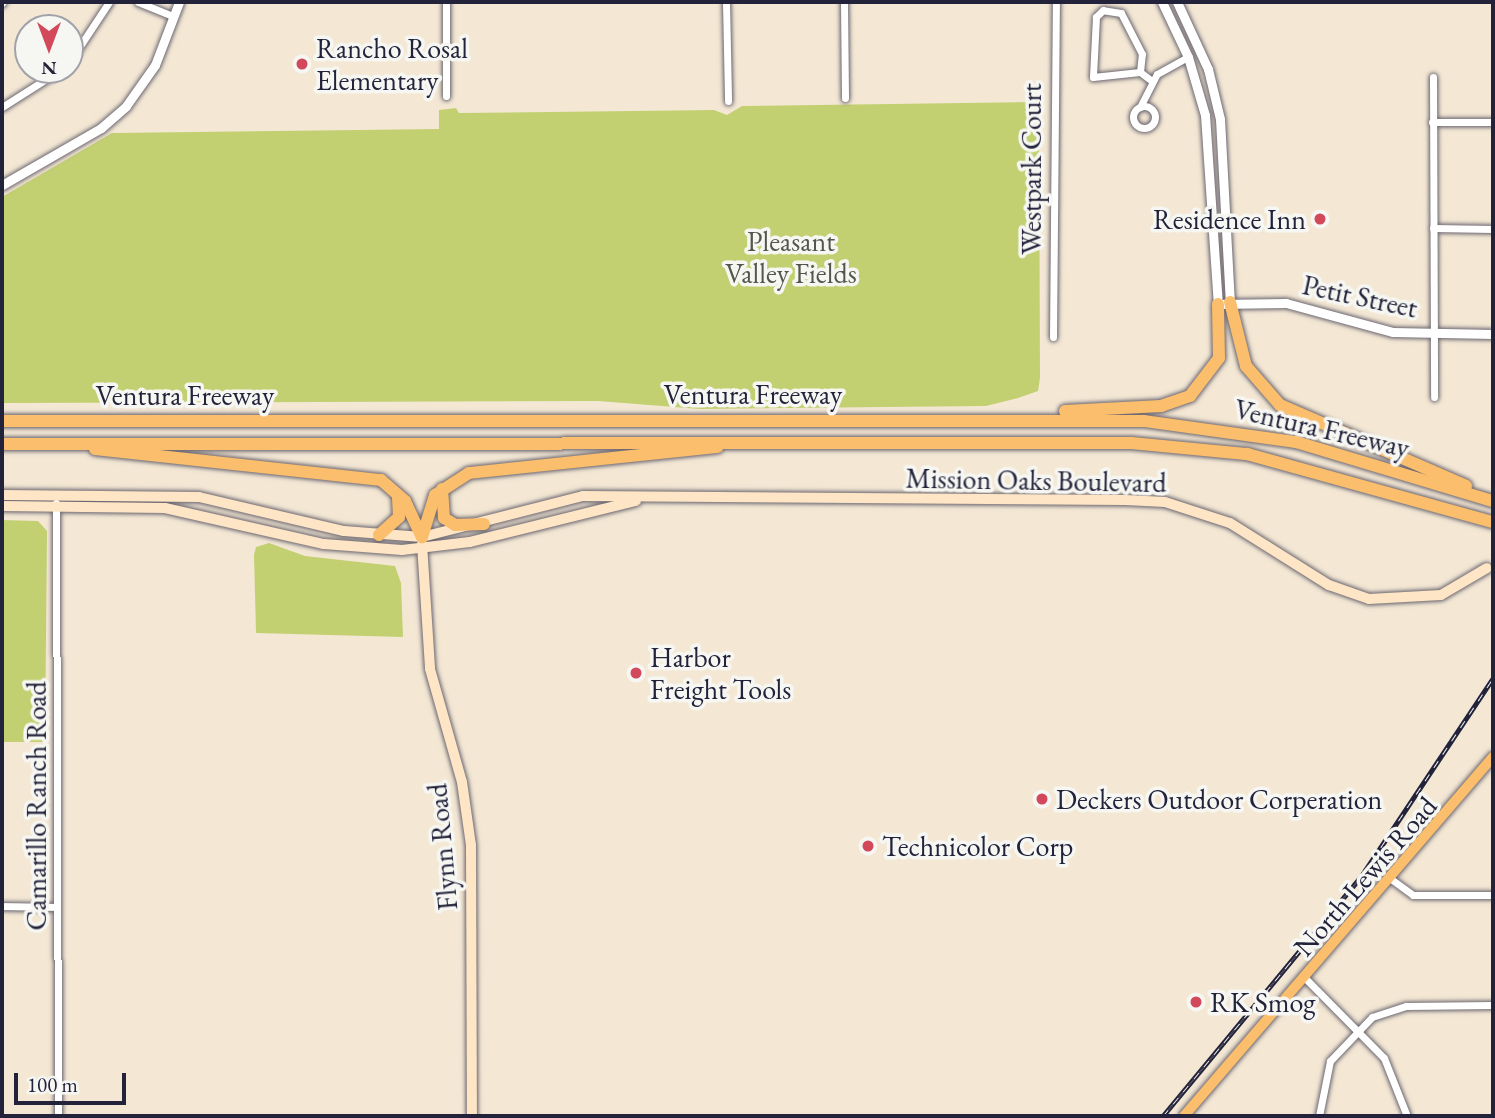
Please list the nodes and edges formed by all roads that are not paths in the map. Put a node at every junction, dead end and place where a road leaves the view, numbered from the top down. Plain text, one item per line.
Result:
1 (109, 2) edge
2 (138, 2) edge
3 (179, 2) edge
4 (446, 2) edge
5 (726, 2) edge
6 (844, 2) edge
7 (1056, 2) edge
8 (1162, 2) edge
9 (1177, 2) edge
10 (173, 16) junction
11 (84, 40) edge
12 (1188, 57) junction
13 (1139, 72) junction
14 (1433, 77) dead end
15 (1152, 81) junction
16 (38, 84) edge
17 (446, 96) dead end
18 (845, 98) dead end
19 (728, 100) dead end
20 (2, 107) edge
21 (1139, 112) dead end
22 (1432, 122) junction
23 (1493, 122) edge
24 (2, 185) edge
25 (1433, 228) junction
26 (1493, 229) edge
27 (1224, 303) junction
28 (1434, 334) junction
29 (1493, 334) edge
30 (1053, 337) dead end
31 (1434, 397) dead end
32 (995, 418) junction
33 (2, 421) edge
34 (786, 440) junction
35 (2, 444) edge
36 (74, 444) junction
37 (443, 485) junction
38 (397, 492) junction
39 (2, 495) edge
40 (1480, 496) junction
41 (1493, 500) edge
42 (56, 501) junction
43 (636, 501) junction
44 (2, 506) edge
45 (1493, 522) edge
46 (484, 524) junction
47 (379, 535) junction
48 (422, 543) junction
49 (1490, 565) edge
50 (1493, 757) edge
51 (1391, 879) junction
52 (1493, 895) edge
53 (2, 906) edge
54 (57, 907) junction
55 (1306, 979) junction
56 (1493, 1005) edge
57 (1359, 1027) junction
58 (58, 1116) edge
59 (472, 1116) edge
60 (1184, 1116) edge
61 (1319, 1116) edge
62 (1407, 1116) edge

1 - 11 street
2 - 10 street
3 - 10 street
4 - 17 street
5 - 19 street
6 - 18 street
7 - 30 street, Westpark Court
8 - 12 street
9 - 27 street
10 - 24 street
12 - 15 street
12 - 27 street
13 - 13 street
13 - 15 street
14 - 22 street
15 - 21 street
16 - 20 street
22 - 23 street
22 - 25 street
25 - 26 street
25 - 28 street
27 - 28 street, Petit Street
27 - 32 highway
27 - 40 highway
28 - 29 street, Petit Street
28 - 31 street
32 - 33 highway, Ventura Freeway
32 - 40 highway, Ventura Freeway
34 - 36 highway, Ventura Freeway
34 - 37 highway
34 - 45 highway, Ventura Freeway
35 - 36 highway, Ventura Freeway
36 - 38 highway
37 - 46 highway
37 - 48 highway
38 - 47 highway
38 - 48 highway
39 - 42 main road, Mission Oaks Boulevard
40 - 41 highway, Ventura Freeway
42 - 44 main road, Mission Oaks Boulevard
42 - 47 main road, Mission Oaks Boulevard
42 - 48 main road, Mission Oaks Boulevard
42 - 54 street, Camarillo Ranch Road
43 - 46 main road, Mission Oaks Boulevard
43 - 48 main road, Mission Oaks Boulevard
43 - 49 main road, Mission Oaks Boulevard
46 - 48 main road, Mission Oaks Boulevard
47 - 48 main road, Mission Oaks Boulevard
48 - 59 main road, Flynn Road
50 - 51 main road, North Lewis Road
51 - 52 street
51 - 55 main road, North Lewis Road
53 - 54 street
54 - 58 street, Camarillo Ranch Road
55 - 57 street
55 - 60 main road, North Lewis Road
56 - 57 street
57 - 61 street
57 - 62 street

